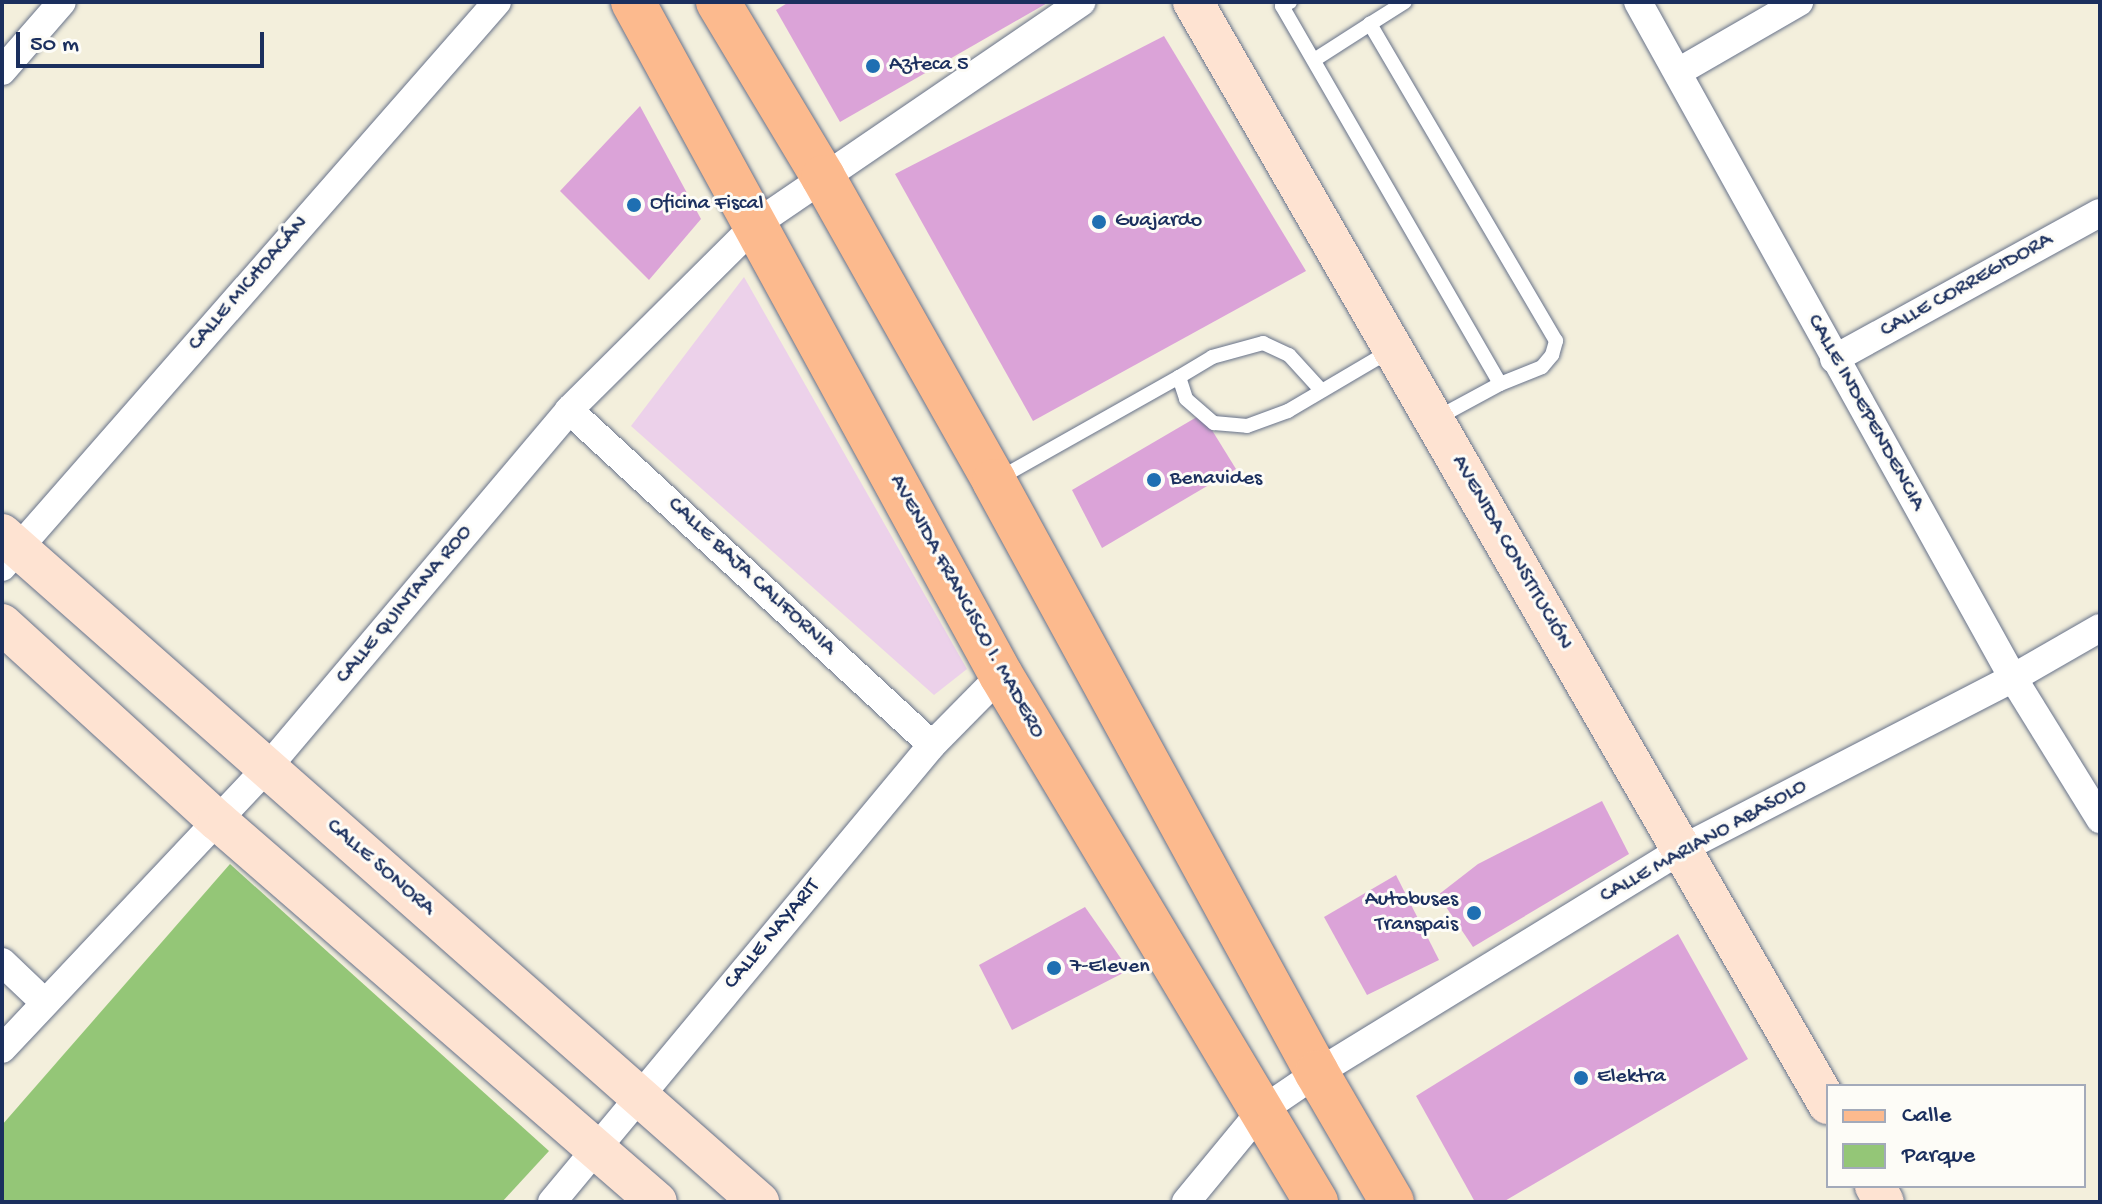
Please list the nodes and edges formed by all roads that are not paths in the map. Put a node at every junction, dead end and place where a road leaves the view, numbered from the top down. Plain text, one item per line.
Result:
1 (62, 2) edge
2 (497, 2) edge
3 (633, 2) edge
4 (718, 2) edge
5 (1082, 2) edge
6 (1193, 2) edge
7 (1405, 2) edge
8 (1638, 2) edge
9 (1799, 2) edge
10 (1284, 3) edge
11 (1370, 24) junction
12 (1314, 60) junction
13 (2, 71) edge
14 (1678, 72) junction
15 (823, 177) junction
16 (2100, 213) edge
17 (756, 224) junction
18 (1391, 350) junction
19 (1834, 359) junction
20 (1179, 377) junction
21 (1500, 384) junction
22 (1321, 390) junction
23 (569, 410) junction
24 (1434, 419) junction
25 (994, 481) junction
26 (7, 549) edge
27 (2, 624) edge
28 (2100, 628) edge
29 (1001, 675) junction
30 (2013, 678) junction
31 (932, 745) junction
32 (267, 768) junction
33 (2100, 819) edge
34 (218, 821) junction
35 (1682, 849) junction
36 (2, 962) edge
37 (45, 1003) junction
38 (2, 1049) edge
39 (1317, 1073) junction
40 (640, 1095) junction
41 (1826, 1101) edge
42 (1261, 1111) junction
43 (598, 1149) junction
44 (552, 1202) edge
45 (657, 1202) edge
46 (759, 1202) edge
47 (1186, 1202) edge
48 (1316, 1202) edge
49 (1392, 1202) edge

1 - 13 street
2 - 26 street, CALLE MICHOACÁN
3 - 17 main road, AVENIDA FRANCISCO I. MADERO
4 - 15 main road
5 - 15 street, CALLE QUINTANA ROO
6 - 18 street, AVENIDA CONSTITUCIÓN
7 - 11 lane
8 - 14 street, CALLE INDEPENDENCIA
9 - 14 street
10 - 12 lane
11 - 12 lane
11 - 21 lane
12 - 21 lane
14 - 19 street, CALLE INDEPENDENCIA
15 - 17 street, CALLE QUINTANA ROO
15 - 25 main road
16 - 19 street, CALLE CORREGIDORA
17 - 23 street, CALLE QUINTANA ROO
17 - 29 main road, AVENIDA FRANCISCO I. MADERO
18 - 22 lane
18 - 24 street, AVENIDA CONSTITUCIÓN
19 - 30 street, CALLE INDEPENDENCIA
20 - 22 lane
20 - 22 lane
20 - 25 lane
21 - 24 lane
23 - 31 street, CALLE BAJA CALIFORNIA
23 - 32 street, CALLE QUINTANA ROO
24 - 35 street, AVENIDA CONSTITUCIÓN
25 - 39 main road
26 - 32 street, CALLE SONORA
27 - 34 street
28 - 30 street, CALLE MARIANO ABASOLO
29 - 31 street, CALLE NAYARIT
29 - 42 main road, AVENIDA FRANCISCO I. MADERO
30 - 33 street, CALLE INDEPENDENCIA
30 - 35 street, CALLE MARIANO ABASOLO
31 - 40 street, CALLE NAYARIT
32 - 34 street, CALLE QUINTANA ROO
32 - 40 street, CALLE SONORA
34 - 37 street, CALLE QUINTANA ROO
34 - 43 street
35 - 39 street, CALLE MARIANO ABASOLO
35 - 41 street, AVENIDA CONSTITUCIÓN
36 - 37 street
37 - 38 street, CALLE QUINTANA ROO
39 - 42 street, CALLE MARIANO ABASOLO
39 - 49 main road
40 - 43 street, CALLE NAYARIT
40 - 46 street, CALLE SONORA
42 - 47 street, CALLE MARIANO ABASOLO
42 - 48 main road, AVENIDA FRANCISCO I. MADERO
43 - 44 street, CALLE NAYARIT
43 - 45 street

